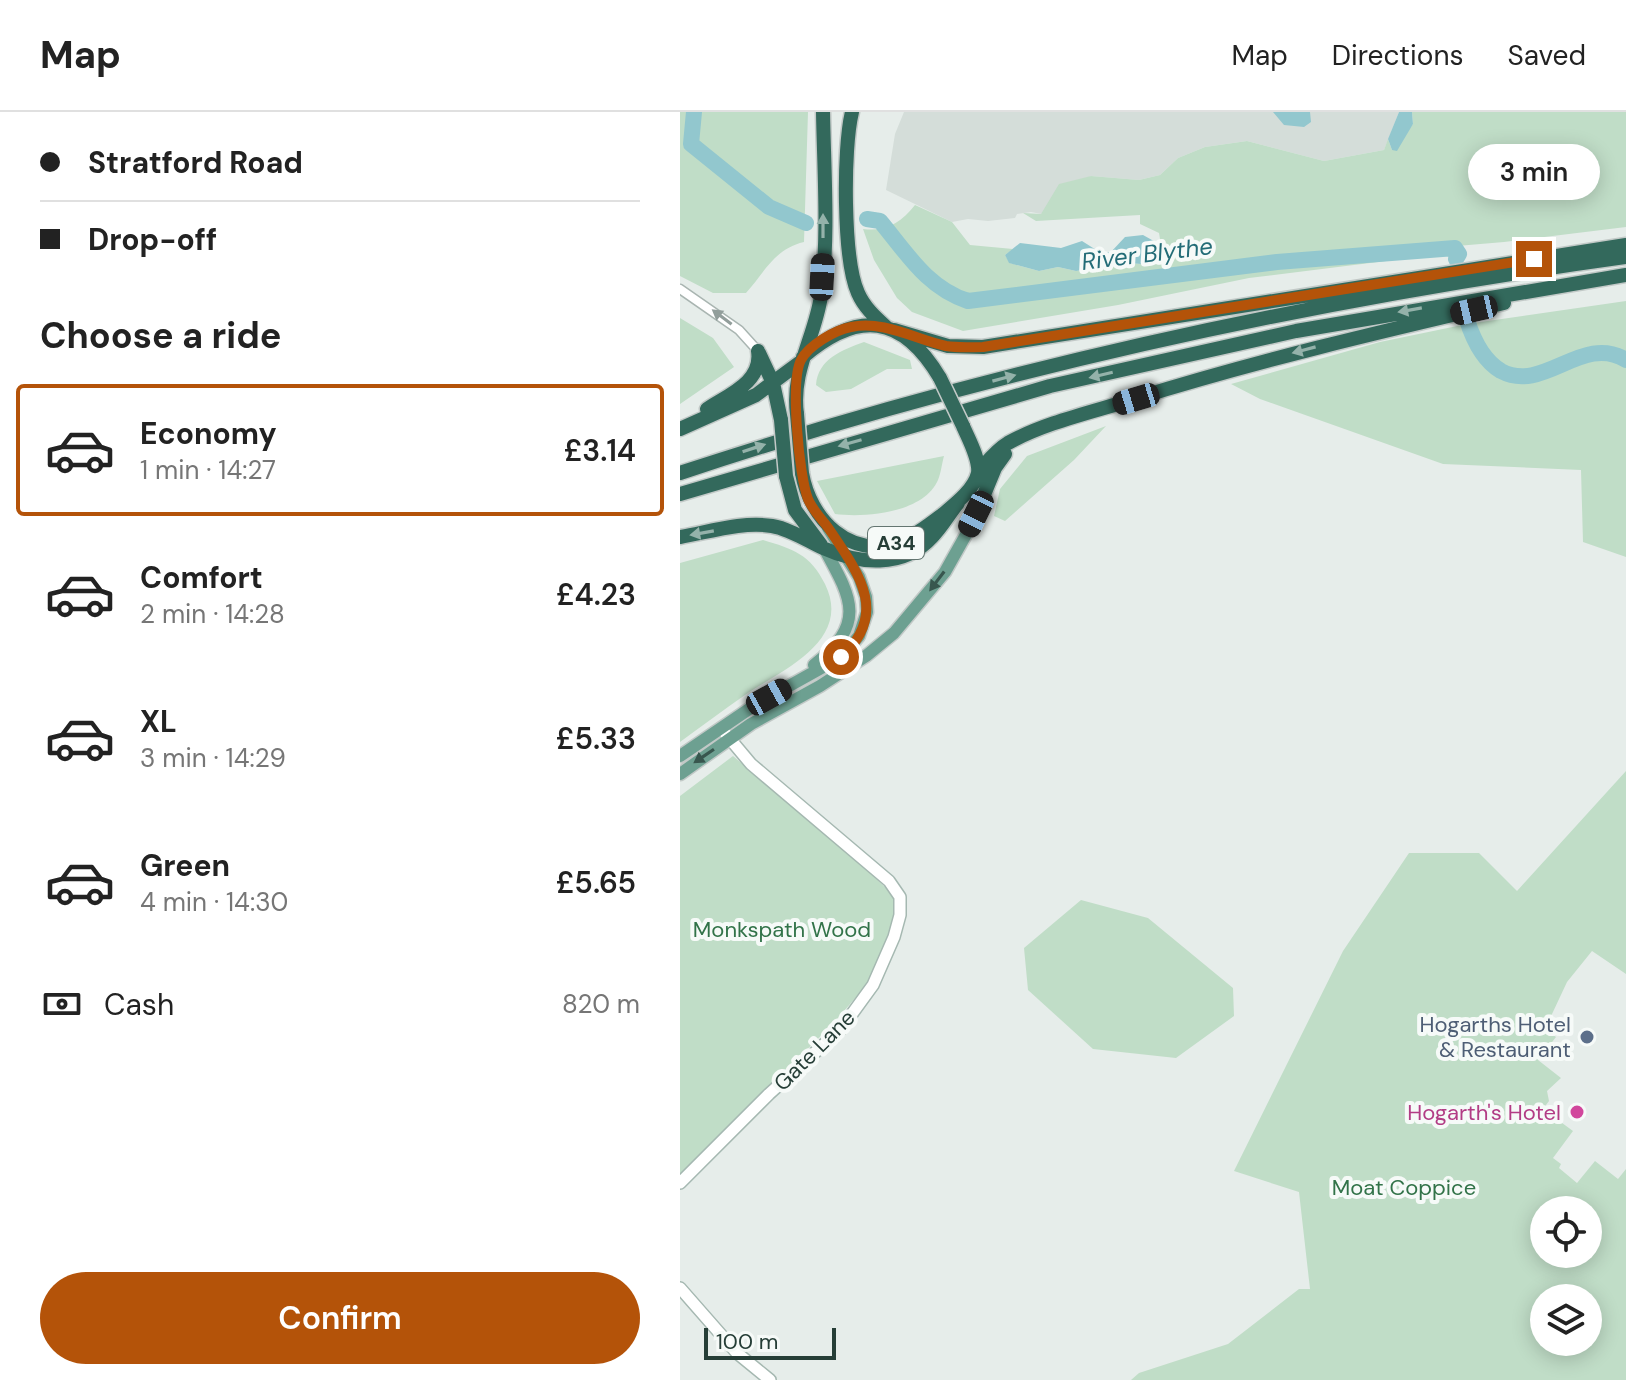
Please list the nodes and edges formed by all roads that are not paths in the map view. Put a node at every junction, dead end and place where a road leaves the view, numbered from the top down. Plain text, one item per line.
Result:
1 (823, 112) edge
2 (852, 112) edge
3 (1626, 245) edge
4 (1626, 257) edge
5 (1626, 275) edge
6 (680, 289) edge
7 (890, 329) junction
8 (758, 351) junction
9 (801, 360) junction
10 (773, 383) junction
11 (680, 429) edge
12 (1023, 437) junction
13 (680, 473) edge
14 (977, 474) junction
15 (680, 494) edge
16 (958, 503) junction
17 (976, 514) junction
18 (826, 525) junction
19 (680, 537) edge
20 (824, 548) junction
21 (847, 558) junction
22 (769, 697) junction
23 (722, 727) junction
24 (729, 739) junction
25 (680, 756) edge
26 (680, 774) edge
27 (680, 1183) edge
28 (680, 1288) edge
29 (770, 1380) edge

9 -> 1 highway
2 - 7 highway
3 - 7 highway
13 -> 4 highway
5 -> 12 highway
5 -> 15 highway
8 -> 6 street
7 - 9 highway
7 - 14 highway, bridge
8 - 10 highway
8 - 11 highway
9 - 10 highway
9 - 18 highway, bridge
10 - 11 highway
10 - 20 highway, bridge
12 - 14 highway
12 - 17 highway
14 - 16 highway, A34
14 - 17 main road
16 - 18 highway, A34
16 - 21 highway
17 -> 24 main road
18 - 21 main road
20 -> 19 highway
20 - 21 highway
20 - 22 main road
21 - 22 main road
22 - 23 main road
23 - 24 street, Gate Lane
23 - 25 main road
24 -> 26 main road
24 - 27 street, Gate Lane
28 - 29 street

